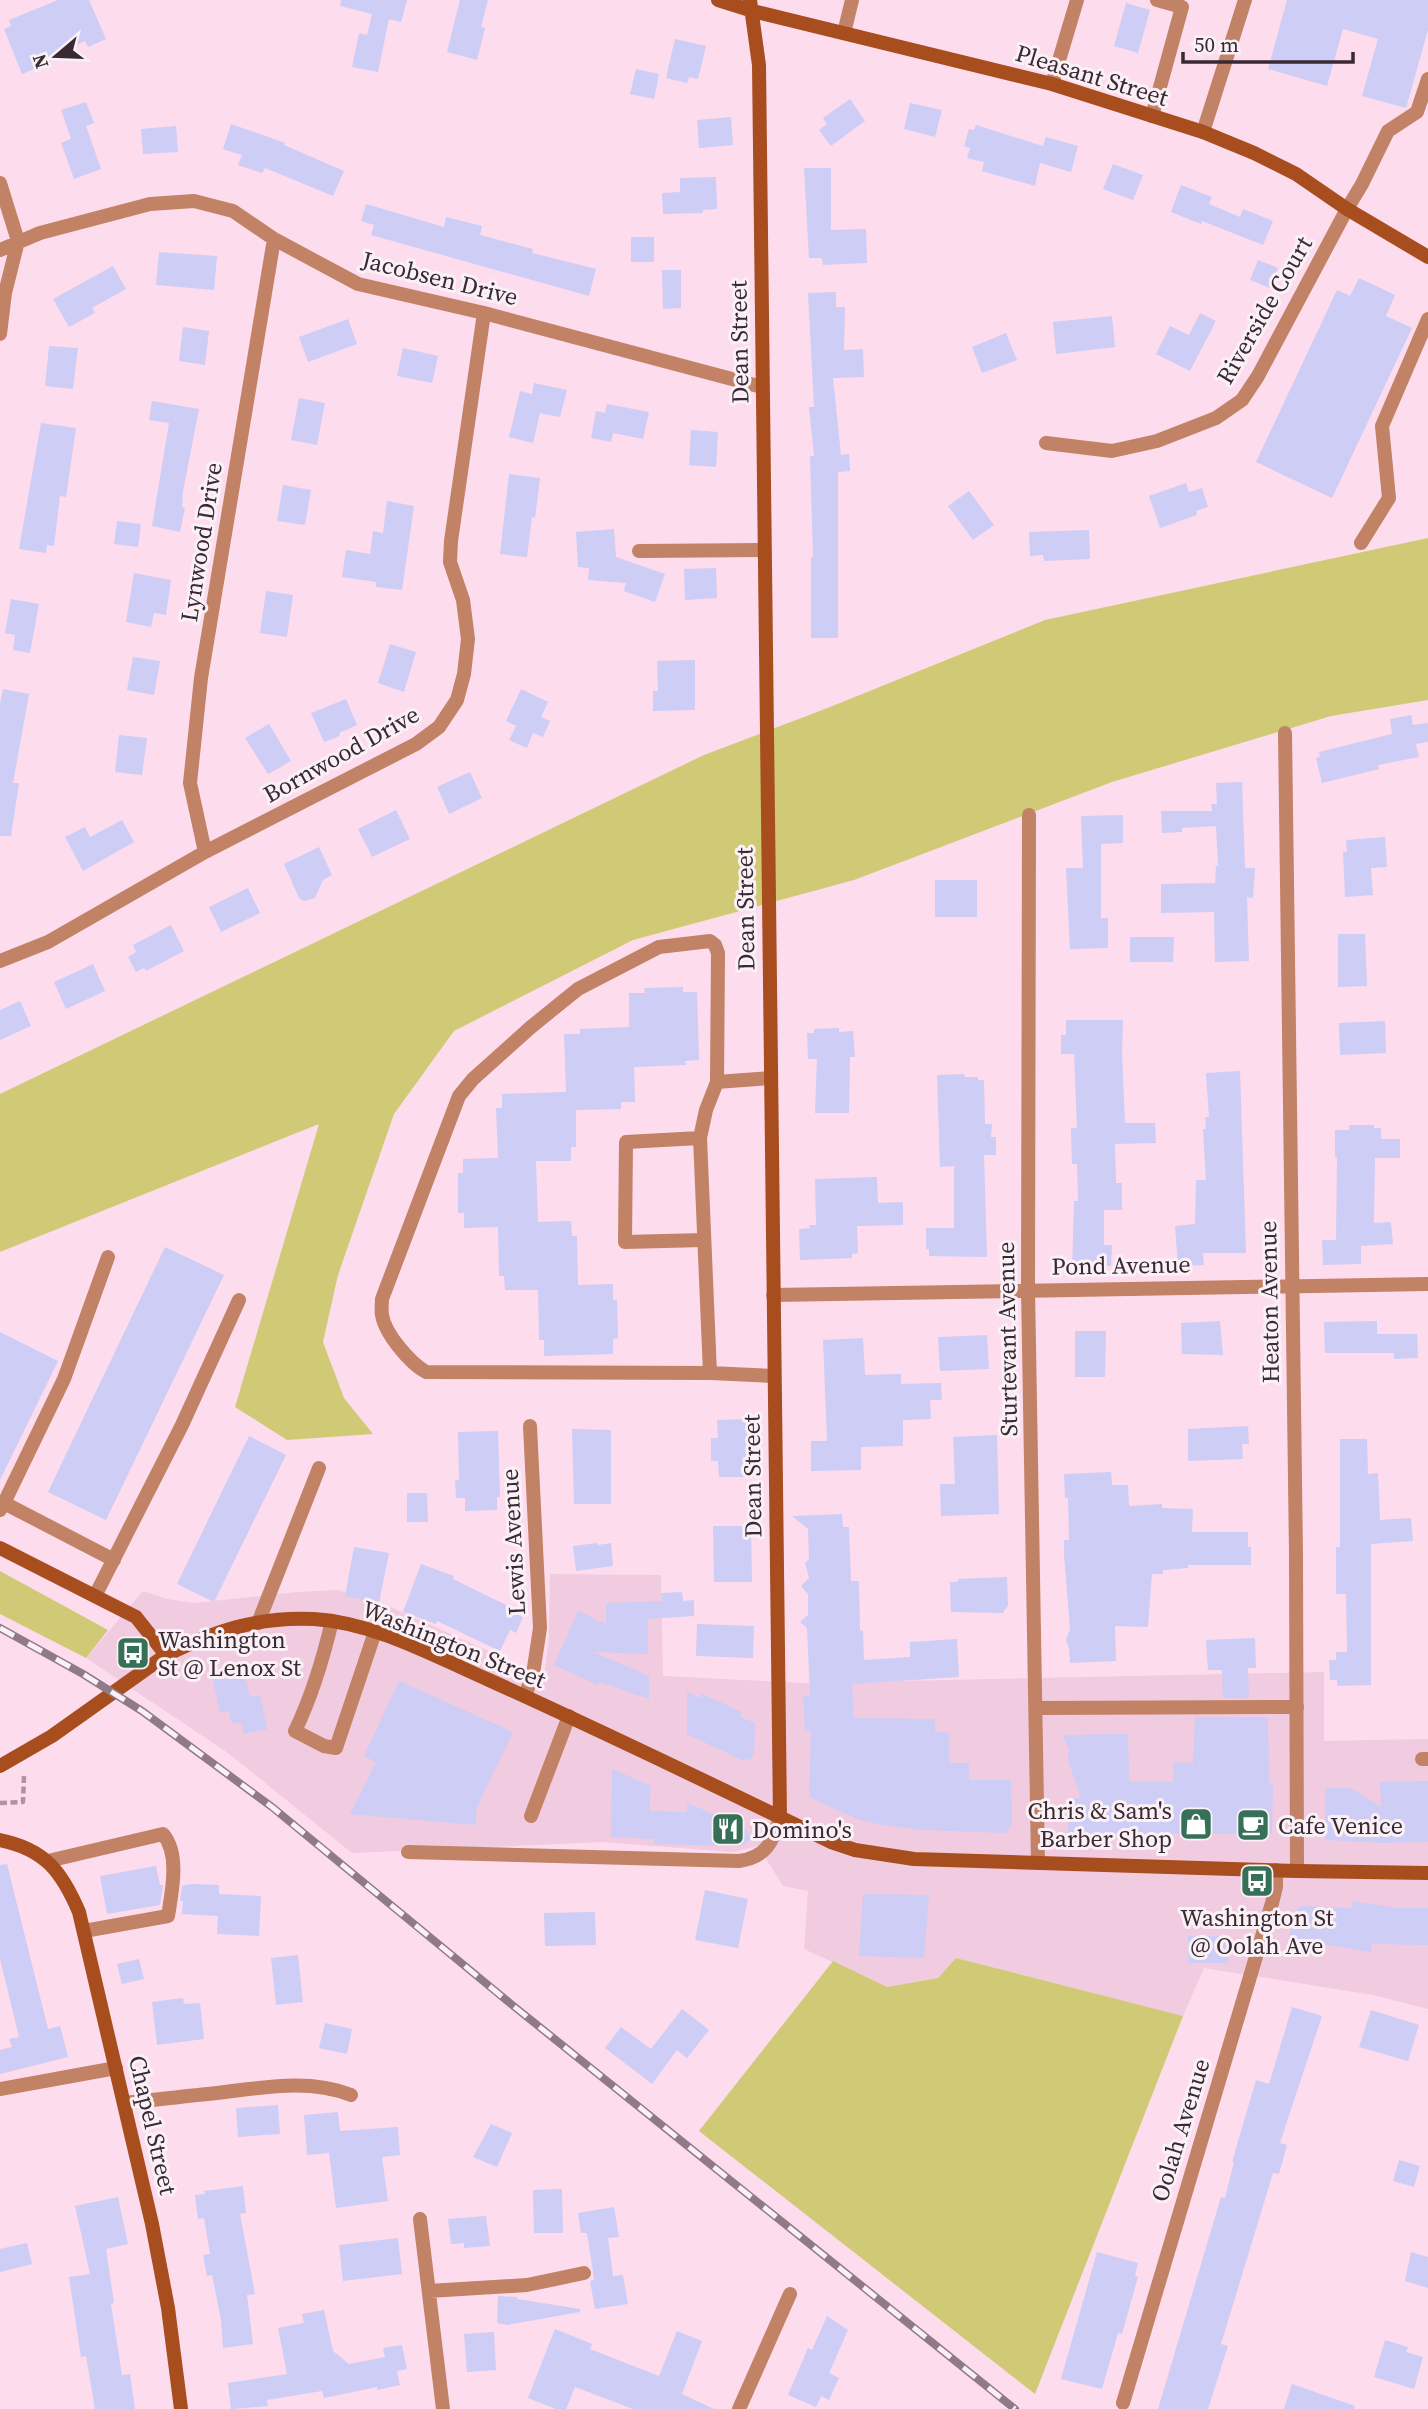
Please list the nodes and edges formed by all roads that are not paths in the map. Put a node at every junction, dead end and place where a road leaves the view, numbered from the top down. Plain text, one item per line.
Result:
1 (718, 0) edge
2 (852, 0) edge
3 (1077, 0) edge
4 (1157, 0) edge
5 (1245, 0) edge
6 (752, 5) edge
7 (844, 33) junction
8 (1428, 79) edge
9 (1052, 84) junction
10 (1152, 116) junction
11 (1203, 132) junction
12 (0, 183) edge
13 (1347, 209) junction
14 (274, 239) junction
15 (18, 241) junction
16 (0, 250) edge
17 (1428, 257) edge
18 (484, 313) junction
19 (1428, 319) edge
20 (0, 334) edge
21 (762, 387) junction
22 (1046, 443) dead end
23 (1361, 543) dead end
24 (764, 550) junction
25 (639, 551) dead end
26 (1285, 733) dead end
27 (1029, 815) dead end
28 (205, 852) junction
29 (0, 961) edge
30 (770, 1078) junction
31 (717, 1082) junction
32 (700, 1138) junction
33 (704, 1240) junction
34 (108, 1257) dead end
35 (1428, 1284) edge
36 (1291, 1285) junction
37 (1028, 1289) junction
38 (773, 1295) junction
39 (239, 1300) dead end
40 (710, 1373) junction
41 (774, 1376) junction
42 (530, 1426) dead end
43 (319, 1468) dead end
44 (2, 1507) edge
45 (0, 1548) edge
46 (114, 1560) junction
47 (95, 1596) junction
48 (332, 1622) junction
49 (258, 1623) junction
50 (375, 1632) junction
51 (166, 1655) junction
52 (524, 1696) junction
53 (1297, 1707) junction
54 (1036, 1708) junction
55 (569, 1716) junction
56 (0, 1766) edge
57 (531, 1816) dead end
58 (780, 1818) junction
59 (0, 1840) edge
60 (408, 1852) dead end
61 (48, 1861) junction
62 (1038, 1863) junction
63 (1276, 1870) junction
64 (1297, 1871) junction
65 (1428, 1873) edge
66 (84, 1931) junction
67 (116, 2068) junction
68 (0, 2089) edge
69 (351, 2095) dead end
70 (125, 2103) junction
71 (420, 2219) dead end
72 (584, 2273) dead end
73 (429, 2291) junction
74 (790, 2294) dead end
75 (1123, 2403) dead end
76 (181, 2409) edge
77 (443, 2409) edge
78 (739, 2409) edge

1 - 6 main road, Pleasant Street
2 - 7 street
3 - 9 street
4 - 10 street
5 - 11 street
6 - 7 main road, Pleasant Street
6 - 21 main road, Dean Street
7 - 9 main road, Pleasant Street
8 - 13 street, Riverside Court
9 - 10 main road, Pleasant Street
10 - 11 main road, Pleasant Street
11 - 13 main road, Pleasant Street
12 - 15 street
13 - 17 main road, Pleasant Street
13 - 22 street, Riverside Court
14 - 15 street, Jacobsen Drive
14 - 18 street, Jacobsen Drive
14 - 28 street, Lynwood Drive
15 - 16 street, Jacobsen Drive
15 - 20 street
18 - 21 street, Jacobsen Drive
18 - 28 street, Bornwood Drive
19 - 23 street
21 - 24 main road, Dean Street
24 - 25 street
24 - 30 main road, Dean Street
26 - 36 street, Heaton Avenue
27 - 37 street, Sturtevant Avenue
28 - 29 street, Bornwood Drive
30 - 31 street
30 - 38 main road, Dean Street
31 - 32 street
31 - 40 street
32 - 33 street
32 - 33 street
33 - 40 street
34 - 44 street
35 - 36 street, Pond Avenue
36 - 37 street, Pond Avenue
36 - 53 street, Heaton Avenue
37 - 38 street, Pond Avenue
37 - 54 street, Sturtevant Avenue
38 - 41 main road, Dean Street
39 - 46 street
40 - 41 street
41 - 58 main road, Dean Street
42 - 52 street, Lewis Avenue
43 - 49 street
44 - 46 street
45 - 47 main road
46 - 47 street
47 - 51 main road
48 - 49 main road, Washington Street
48 - 50 main road, Washington Street
48 - 50 street
49 - 51 main road, Washington Street
50 - 52 main road, Washington Street
51 - 56 main road, Washington Street
52 - 55 main road, Washington Street
53 - 54 street
53 - 64 street, Heaton Avenue
54 - 62 street, Sturtevant Avenue
55 - 57 street
55 - 58 main road, Washington Street
58 - 60 street
58 - 62 main road, Washington Street
59 - 61 main road
61 - 66 main road, Chapel Street
61 - 66 street
62 - 63 main road, Washington Street
63 - 64 main road, Washington Street
63 - 75 street, Oolah Avenue
64 - 65 main road, Washington Street
66 - 67 main road, Chapel Street
67 - 68 street
67 - 70 main road, Chapel Street
69 - 70 street
70 - 76 main road, Chapel Street
71 - 73 street
72 - 73 street
73 - 77 street
74 - 78 street

